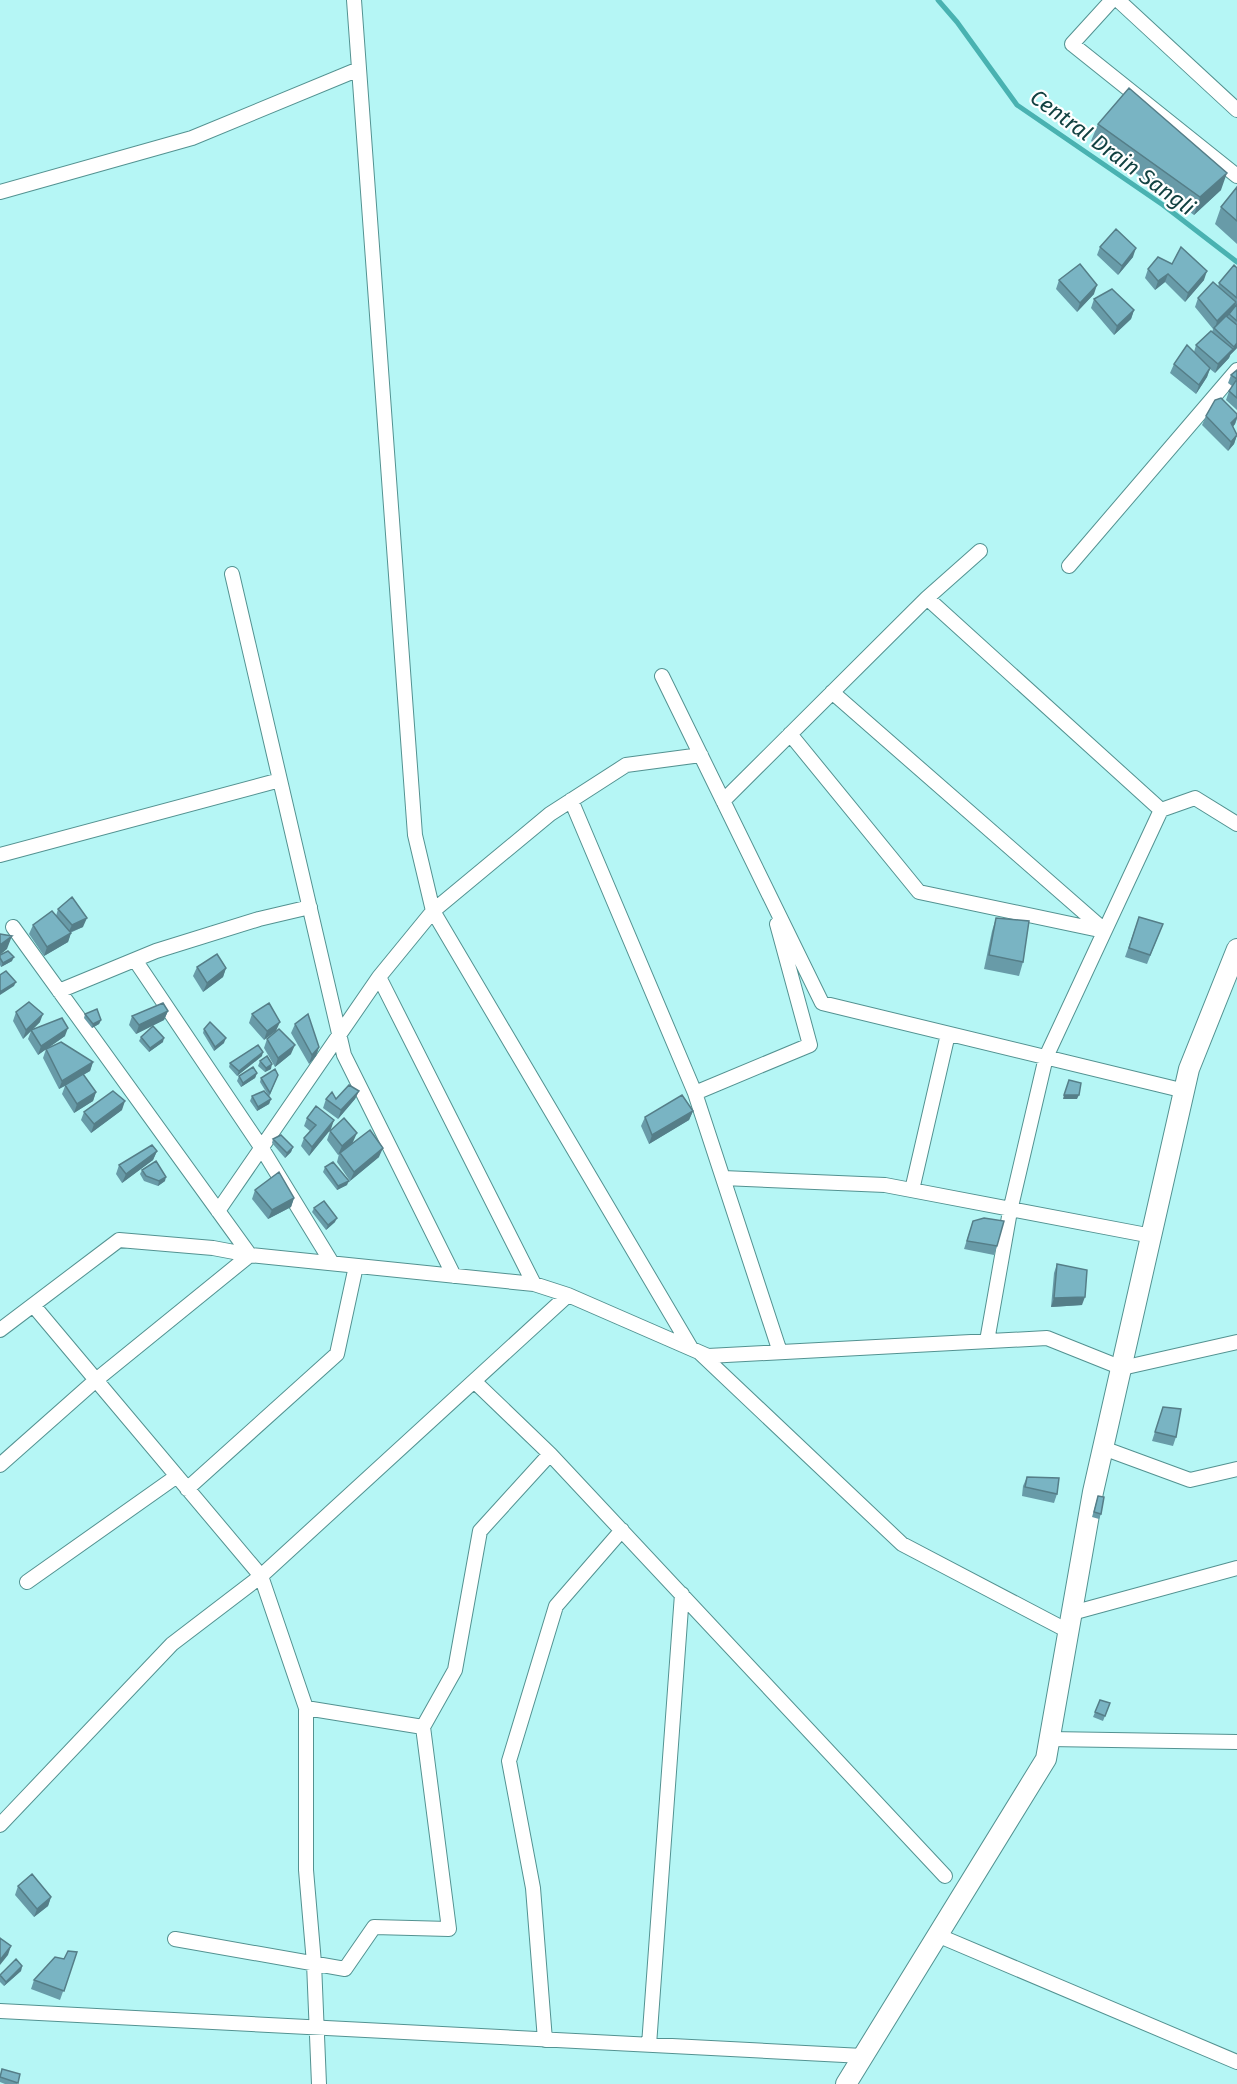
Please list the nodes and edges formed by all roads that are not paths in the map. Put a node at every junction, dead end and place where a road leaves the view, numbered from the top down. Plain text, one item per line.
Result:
1 (354, 0) edge
2 (1112, 0) edge
3 (1118, 0) edge
4 (359, 69) junction
5 (1237, 110) edge
6 (1237, 176) edge
7 (0, 192) edge
8 (1237, 370) edge
9 (980, 551) dead end
10 (1069, 566) dead end
11 (232, 574) dead end
12 (927, 598) junction
13 (662, 676) dead end
14 (832, 692) junction
15 (790, 734) junction
16 (701, 755) junction
17 (280, 780) junction
18 (571, 800) junction
19 (723, 801) junction
20 (1161, 810) junction
21 (1237, 824) edge
22 (0, 855) edge
23 (769, 894) junction
24 (310, 907) junction
25 (433, 911) junction
26 (13, 927) dead end
27 (1104, 931) junction
28 (1237, 949) edge
29 (135, 960) junction
30 (379, 977) junction
31 (59, 991) junction
32 (339, 1034) junction
33 (948, 1034) junction
34 (1046, 1057) junction
35 (1185, 1091) junction
36 (694, 1093) junction
37 (261, 1147) junction
38 (723, 1178) junction
39 (912, 1190) junction
40 (1010, 1209) junction
41 (218, 1211) junction
42 (1152, 1236) junction
43 (250, 1255) junction
44 (332, 1263) junction
45 (356, 1266) junction
46 (454, 1276) junction
47 (534, 1284) junction
48 (568, 1295) junction
49 (33, 1305) junction
50 (0, 1330) edge
51 (987, 1341) junction
52 (1237, 1342) edge
53 (695, 1350) junction
54 (780, 1352) junction
55 (1122, 1368) junction
56 (96, 1380) junction
57 (474, 1381) junction
58 (1103, 1448) junction
59 (550, 1454) junction
60 (0, 1465) edge
61 (1237, 1469) edge
62 (177, 1476) junction
63 (187, 1489) junction
64 (622, 1530) junction
65 (1237, 1568) edge
66 (261, 1576) junction
67 (27, 1582) dead end
68 (682, 1594) junction
69 (1070, 1622) junction
70 (306, 1708) junction
71 (423, 1727) junction
72 (1049, 1738) junction
73 (1237, 1742) edge
74 (0, 1825) edge
75 (945, 1876) dead end
76 (937, 1935) junction
77 (175, 1939) dead end
78 (314, 1963) junction
79 (0, 2011) edge
80 (315, 2028) junction
81 (545, 2040) junction
82 (649, 2045) junction
83 (863, 2056) junction
84 (1237, 2062) edge
85 (319, 2084) edge
86 (846, 2084) edge

1 - 4 street
2 - 6 street
3 - 5 street
4 - 7 street
4 - 25 street
8 - 10 street
9 - 12 street
11 - 17 street
12 - 14 street
12 - 20 street
13 - 16 street
14 - 15 street
14 - 27 street
15 - 19 street
15 - 27 street
16 - 18 street
16 - 19 street
17 - 22 street
17 - 24 street
18 - 25 street
18 - 36 street
19 - 23 street
20 - 21 street
20 - 27 street
23 - 33 street
23 - 36 street
24 - 29 street
24 - 32 street
25 - 30 street
25 - 53 street
26 - 31 street
27 - 34 street
28 - 35 main road
29 - 31 street
29 - 37 street
30 - 32 street
30 - 47 street
31 - 41 street
32 - 37 street
32 - 46 street
33 - 34 street
33 - 39 street
34 - 35 street
34 - 40 street
35 - 42 main road
36 - 38 street
37 - 41 street
37 - 44 street
38 - 39 street
38 - 54 street
39 - 40 street
40 - 42 street
40 - 51 street
41 - 43 street
42 - 55 main road
43 - 44 street
43 - 49 street
43 - 56 street
44 - 45 street
45 - 46 street
45 - 63 street
46 - 47 street
47 - 48 street
48 - 53 street
48 - 57 street
49 - 50 street
49 - 56 street
51 - 54 street
51 - 55 street
52 - 55 street
53 - 54 street
53 - 69 street
55 - 58 main road
56 - 60 street
56 - 62 street
57 - 59 street
57 - 66 street
58 - 61 street
58 - 69 main road
59 - 64 street
59 - 71 street
62 - 63 street
62 - 67 street
63 - 66 street
64 - 68 street
64 - 81 street
65 - 69 street
66 - 70 street
66 - 74 street
68 - 75 street
68 - 82 street
69 - 72 main road
70 - 71 street
70 - 78 street
71 - 78 street
72 - 73 street
72 - 76 main road
76 - 83 main road
76 - 84 street
77 - 78 street
78 - 80 street
79 - 80 street
80 - 81 street
80 - 85 street
81 - 82 street
82 - 83 street
83 - 86 main road

